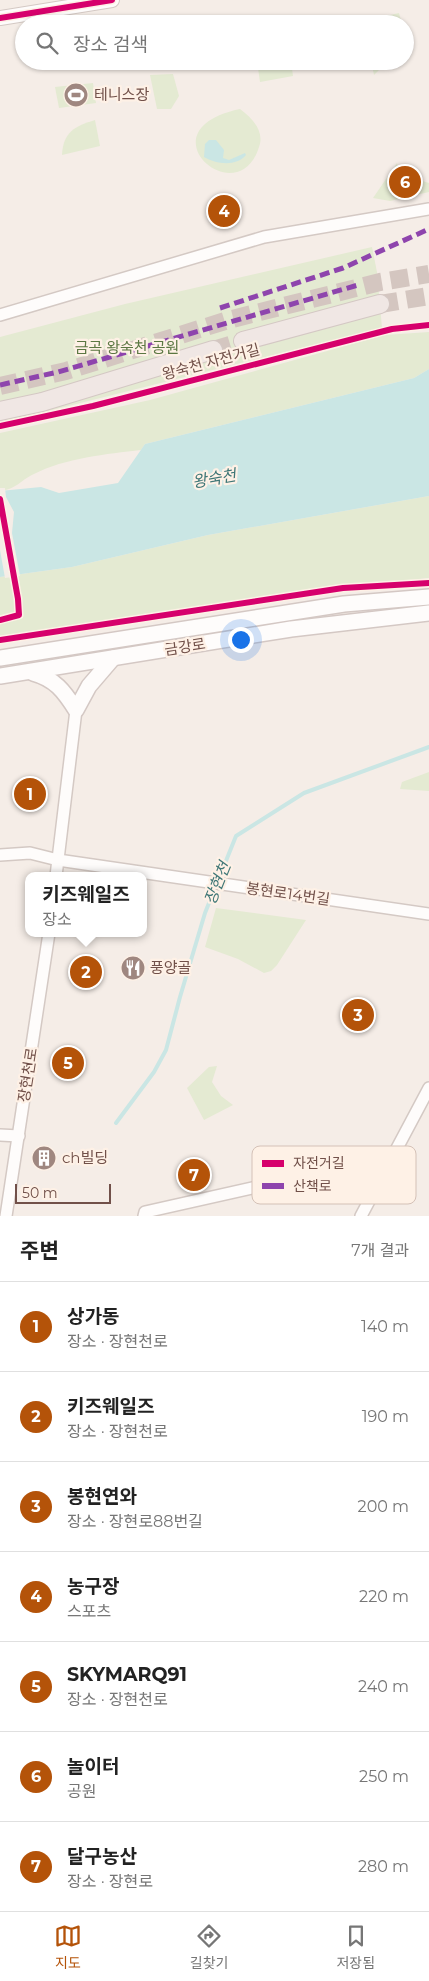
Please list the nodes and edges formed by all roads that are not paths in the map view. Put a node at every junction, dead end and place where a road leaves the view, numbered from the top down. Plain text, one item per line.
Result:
1 (112, 0) edge
2 (19, 15) edge
3 (15, 16) edge
4 (0, 18) edge
5 (429, 209) edge
6 (380, 304) tunnel mouth
7 (0, 315) edge
8 (243, 341) tunnel mouth
9 (214, 350) tunnel mouth
10 (0, 412) edge
11 (429, 597) edge
12 (429, 613) edge
13 (0, 658) edge
14 (113, 658) junction
15 (29, 672) junction
16 (0, 676) edge
17 (76, 710) junction
18 (0, 855) edge
19 (58, 860) junction
20 (56, 872) edge
21 (142, 872) edge
22 (147, 873) edge
23 (429, 914) edge
24 (48, 937) edge
25 (429, 1088) edge
26 (0, 1135) edge
27 (19, 1136) junction
28 (399, 1146) edge
29 (252, 1188) edge
30 (368, 1204) edge
31 (6, 1216) edge
32 (144, 1216) edge
33 (361, 1216) edge

1 - 2 street
3 - 4 street
5 - 7 street
6 - 8 highway
9 - 10 highway
11 - 13 main road, 금강로
12 - 14 main road, 금강로
14 - 15 main road, 금강로
14 - 17 main road
15 - 16 main road, 금강로
15 - 17 main road
17 - 19 street
18 - 19 street, 봉현로14번길
19 - 20 street
19 - 21 street, 봉현로14번길
22 - 23 street, 봉현로14번길
24 - 27 street, 장현천로
25 - 28 street
26 - 27 street
27 - 31 street, 장현천로
29 - 32 street
30 - 33 street

